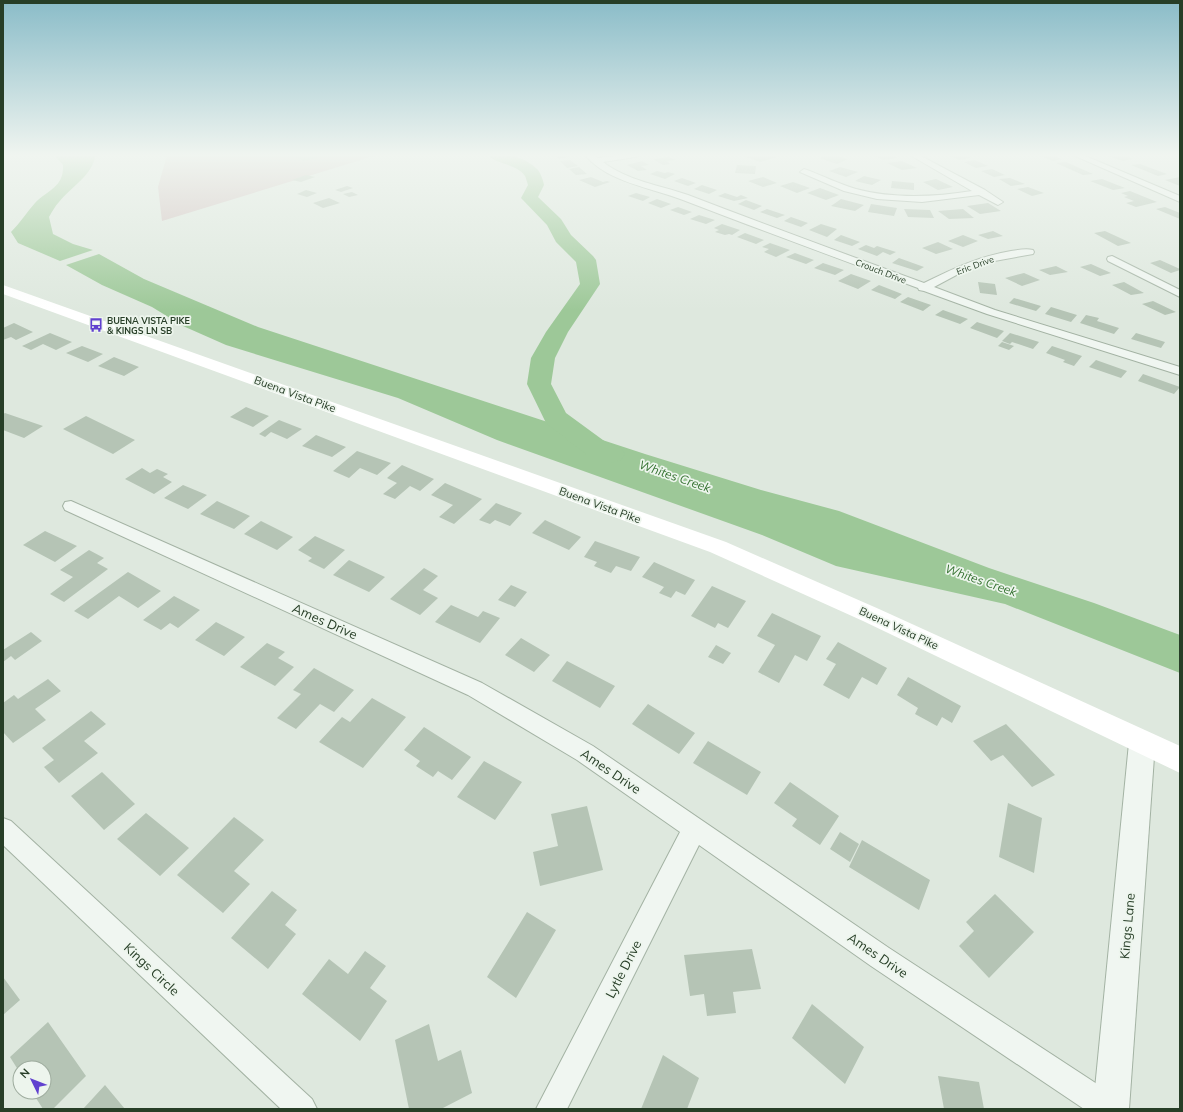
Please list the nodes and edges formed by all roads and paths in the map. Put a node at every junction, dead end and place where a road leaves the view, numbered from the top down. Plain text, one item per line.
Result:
1 (710, 207) edge
2 (1029, 252) dead end
3 (1112, 259) dead end
4 (923, 288) junction
5 (3, 289) edge
6 (1180, 294) edge
7 (1180, 371) edge
8 (71, 506) dead end
9 (1142, 743) junction
10 (1180, 760) edge
11 (695, 828) junction
12 (3, 829) edge
13 (302, 1109) edge
14 (551, 1109) edge
15 (1111, 1109) edge

1 - 4 street, Crouch Drive
2 - 4 street, Eric Drive
3 - 6 street
4 - 7 street, Crouch Drive
5 - 9 main road, Buena Vista Pike
8 - 11 street, Ames Drive
9 - 10 main road, Buena Vista Pike
9 - 15 street, Kings Lane
11 - 14 street, Lytle Drive
11 - 15 street, Ames Drive
12 - 13 street, Kings Circle

